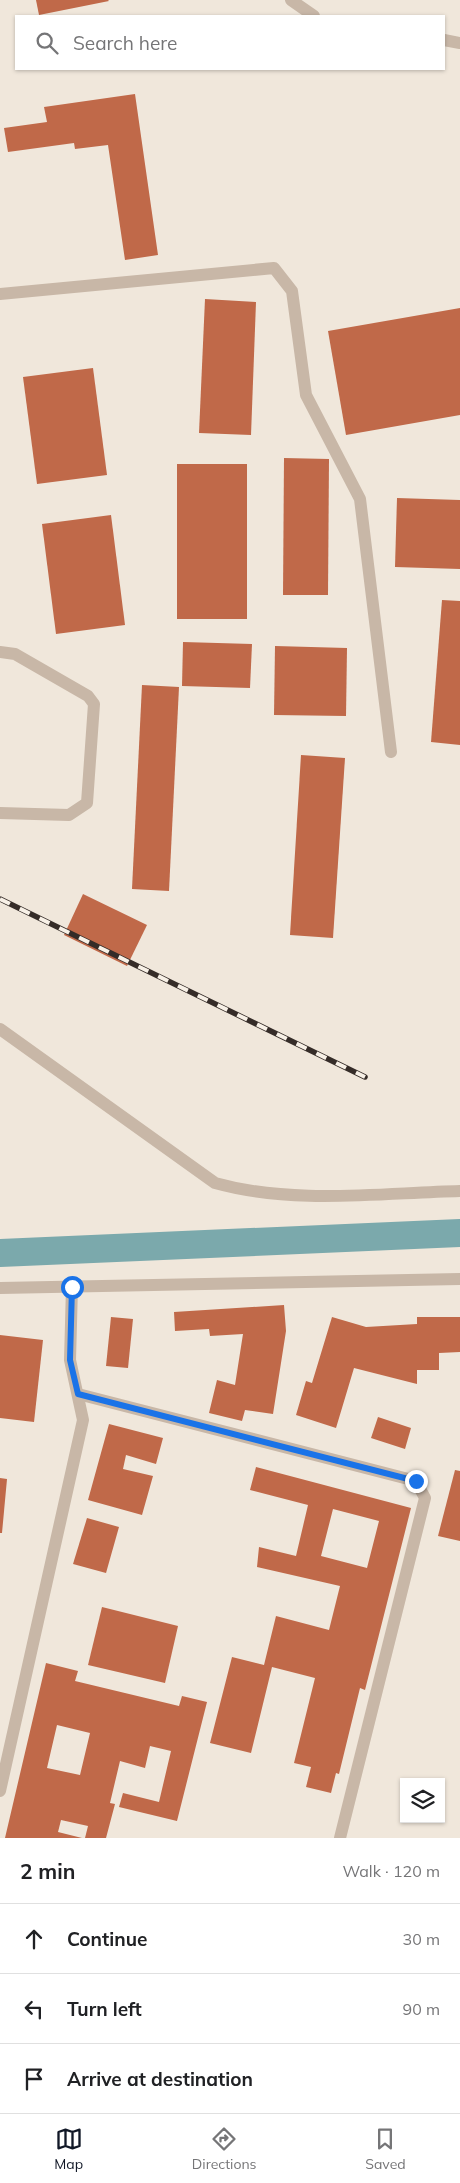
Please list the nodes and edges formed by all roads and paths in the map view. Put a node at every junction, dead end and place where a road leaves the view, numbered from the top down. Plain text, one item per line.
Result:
1 (291, 0) edge
2 (313, 15) edge
3 (445, 40) edge
4 (460, 43) edge
5 (0, 294) edge
6 (0, 652) edge
7 (391, 752) dead end
8 (0, 814) edge
9 (0, 1029) edge
10 (460, 1191) edge
11 (460, 1279) edge
12 (72, 1287) junction
13 (0, 1288) edge
14 (78, 1394) junction
15 (0, 1791) edge
16 (340, 1838) edge

1 - 2 street
3 - 4 street
5 - 7 street
6 - 8 street
9 - 10 street
11 - 12 street
12 - 13 street
12 - 14 street
14 - 15 street
14 - 16 street

